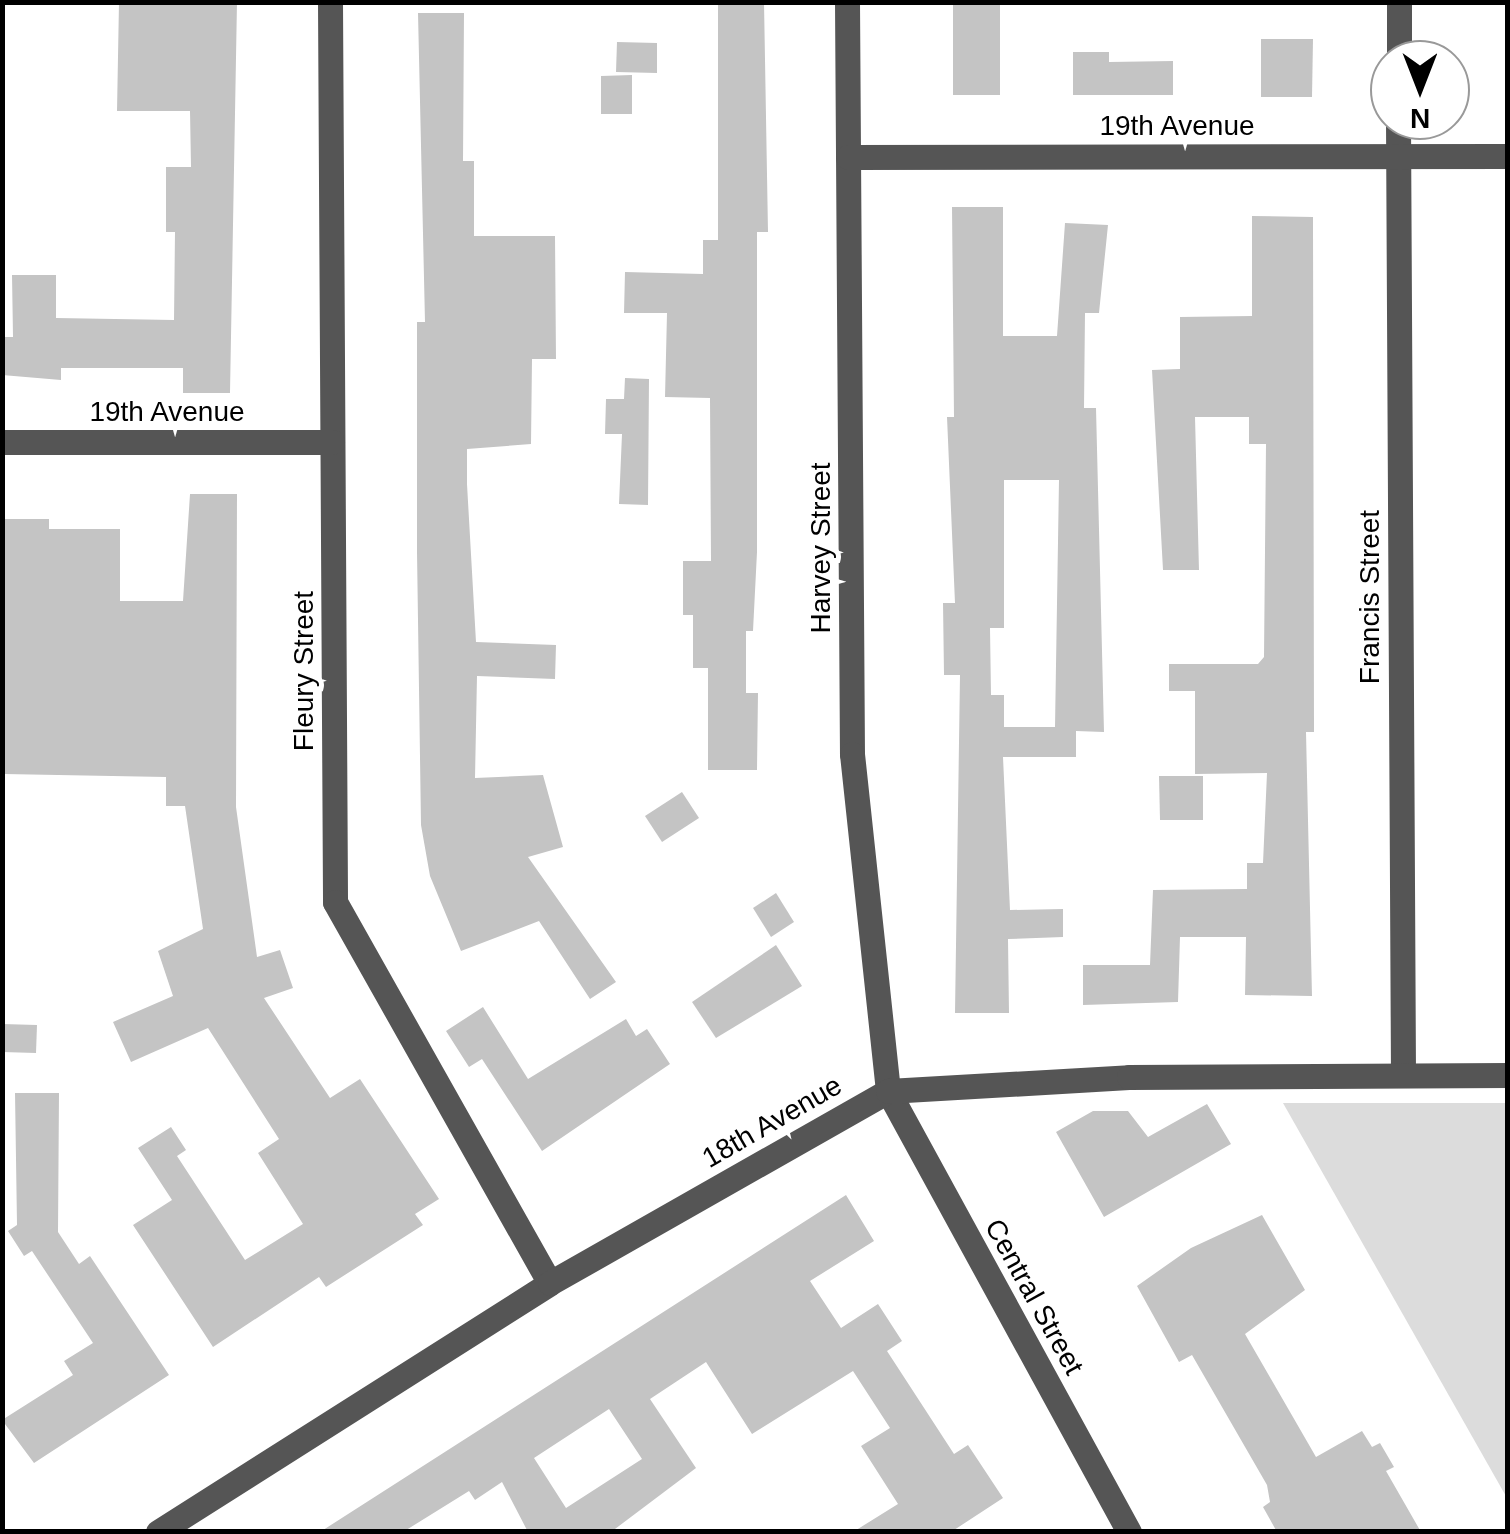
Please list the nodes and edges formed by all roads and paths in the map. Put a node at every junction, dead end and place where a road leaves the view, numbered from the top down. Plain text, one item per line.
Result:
1 (330, 2) edge
2 (847, 2) edge
3 (1399, 2) edge
4 (1398, 40) edge
5 (1398, 140) edge
6 (1398, 156) junction
7 (1508, 156) edge
8 (848, 157) junction
9 (2, 442) edge
10 (332, 442) junction
11 (1403, 1073) junction
12 (1508, 1075) edge
13 (888, 1090) junction
14 (550, 1283) junction
15 (1121, 1528) edge
16 (158, 1532) edge

1 - 10 street, Fleury Street
2 - 8 street, Harvey Street
3 - 4 street
5 - 6 street, Francis Street
6 - 7 street, 19th Avenue
6 - 8 street, 19th Avenue
6 - 11 street, Francis Street
8 - 13 street, Harvey Street
9 - 10 street, 19th Avenue
10 - 14 street, Fleury Street
11 - 12 street, 18th Avenue
11 - 13 street, 18th Avenue
13 - 14 street, 18th Avenue
13 - 15 street, Central Street
14 - 16 street, 18th Avenue

